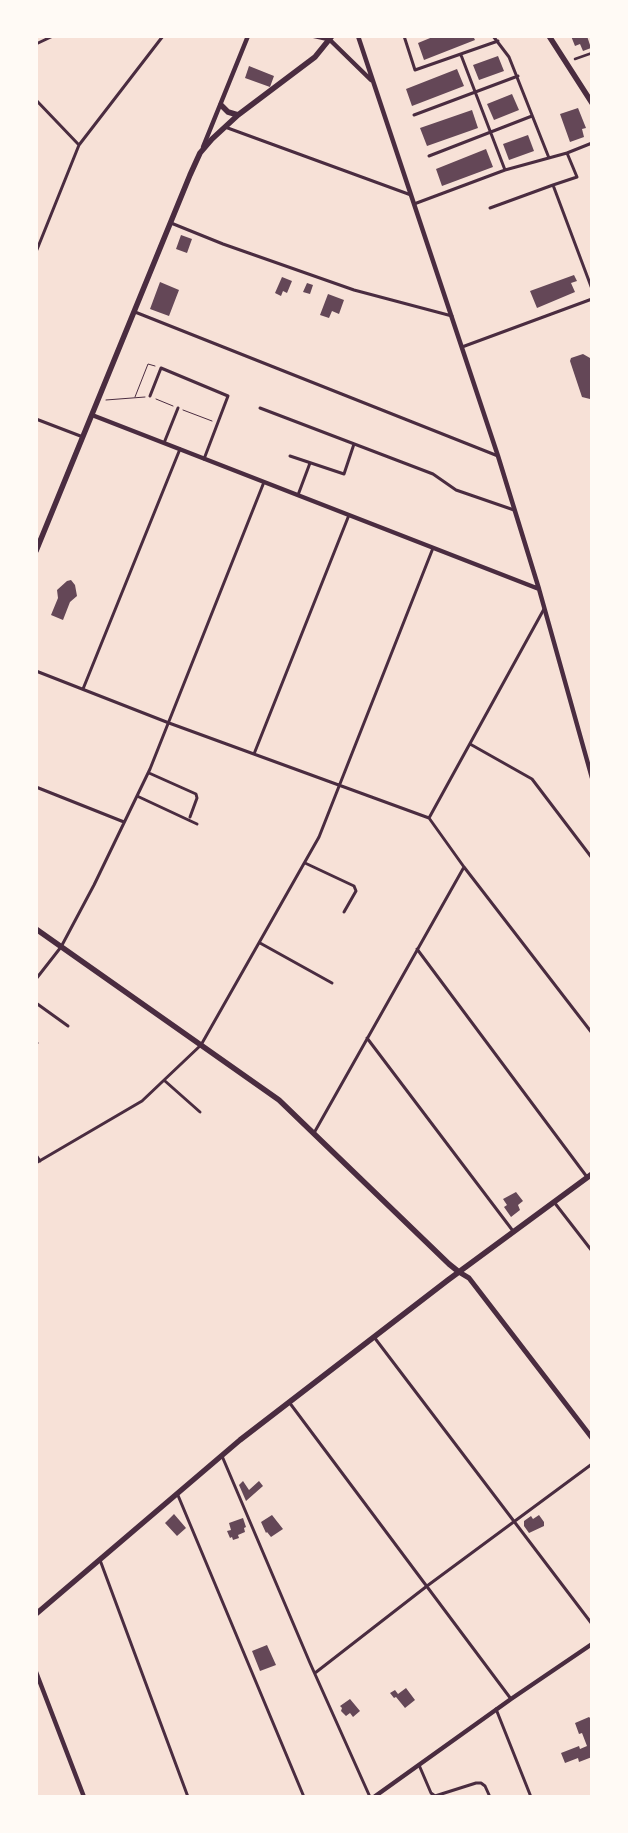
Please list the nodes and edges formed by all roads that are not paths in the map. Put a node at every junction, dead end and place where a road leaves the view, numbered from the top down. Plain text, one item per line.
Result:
1 (53, 36) edge
2 (163, 36) edge
3 (248, 36) edge
4 (310, 36) edge
5 (358, 36) edge
6 (404, 36) edge
7 (493, 36) edge
8 (549, 36) edge
9 (331, 38) edge
10 (498, 42) junction
11 (36, 44) edge
12 (592, 53) edge
13 (461, 54) junction
14 (575, 59) dead end
15 (518, 76) junction
16 (372, 81) junction
17 (475, 92) junction
18 (36, 100) edge
19 (592, 103) edge
20 (221, 105) junction
21 (414, 115) dead end
22 (238, 116) junction
23 (532, 116) junction
24 (225, 127) junction
25 (491, 132) junction
26 (592, 143) edge
27 (79, 145) junction
28 (567, 152) junction
29 (200, 153) junction
30 (429, 156) dead end
31 (549, 158) junction
32 (505, 170) junction
33 (553, 186) junction
34 (411, 195) junction
35 (414, 204) junction
36 (490, 208) dead end
37 (170, 223) junction
38 (36, 252) edge
39 (592, 273) edge
40 (586, 275) junction
41 (592, 289) edge
42 (592, 299) edge
43 (135, 312) junction
44 (452, 316) junction
45 (462, 346) junction
46 (150, 396) road end
47 (178, 408) road end
48 (260, 408) dead end
49 (92, 415) junction
50 (36, 419) edge
51 (83, 437) junction
52 (164, 443) junction
53 (354, 444) junction
54 (180, 449) junction
55 (290, 456) dead end
56 (498, 456) junction
57 (204, 459) junction
58 (310, 463) junction
59 (264, 482) junction
60 (298, 496) junction
61 (514, 510) junction
62 (349, 515) junction
63 (433, 548) junction
64 (36, 551) edge
65 (539, 589) junction
66 (544, 609) junction
67 (36, 671) edge
68 (83, 689) junction
69 (169, 723) junction
70 (470, 744) junction
71 (254, 754) junction
72 (148, 773) junction
73 (592, 778) edge
74 (338, 785) junction
75 (36, 787) edge
76 (137, 796) junction
77 (190, 817) dead end
78 (429, 818) junction
79 (124, 822) junction
80 (197, 824) dead end
81 (592, 858) edge
82 (305, 862) junction
83 (464, 867) junction
84 (344, 912) dead end
85 (36, 929) edge
86 (260, 942) junction
87 (61, 947) junction
88 (417, 949) junction
89 (36, 979) edge
90 (332, 983) dead end
91 (36, 1003) edge
92 (68, 1026) dead end
93 (592, 1033) edge
94 (368, 1038) junction
95 (201, 1045) junction
96 (165, 1081) junction
97 (200, 1112) dead end
98 (314, 1132) junction
99 (36, 1155) edge
100 (38, 1162) edge
101 (590, 1175) edge
102 (554, 1202) junction
103 (513, 1232) junction
104 (592, 1251) edge
105 (459, 1272) junction
106 (374, 1337) junction
107 (288, 1402) junction
108 (592, 1438) edge
109 (221, 1455) junction
110 (592, 1464) edge
111 (177, 1493) junction
112 (514, 1521) junction
113 (100, 1560) junction
114 (426, 1586) junction
115 (36, 1614) edge
116 (592, 1624) edge
117 (592, 1644) edge
118 (36, 1672) edge
119 (315, 1674) junction
120 (511, 1699) junction
121 (496, 1709) junction
122 (419, 1764) junction
123 (84, 1797) edge
124 (188, 1797) edge
125 (304, 1797) edge
126 (370, 1797) edge
127 (374, 1797) edge
128 (490, 1797) edge
129 (531, 1797) edge

1 - 11 street
2 - 27 street
3 - 20 street
4 - 9 street
5 - 16 street
6 - 13 street
7 - 10 street
8 - 19 main road
9 - 16 street
9 - 22 main road
10 - 13 street
10 - 15 street
12 - 14 street
13 - 17 street
15 - 17 street
15 - 23 street
16 - 34 street
17 - 21 street
17 - 25 street
18 - 27 street
20 - 22 main road
20 - 29 street
22 - 24 main road
23 - 25 street
23 - 31 street
24 - 29 main road
24 - 34 street
25 - 30 street
25 - 32 street
26 - 28 street
27 - 38 street
28 - 31 street
28 - 33 street
29 - 37 main road
31 - 32 street
32 - 35 street
33 - 36 street
33 - 40 street
34 - 35 street
35 - 44 street
37 - 43 main road
37 - 44 street
39 - 40 street
40 - 41 street
42 - 45 street
43 - 49 main road
43 - 56 street
44 - 45 street
45 - 56 street
46 - 57 street
47 - 52 street
48 - 53 street
49 - 51 main road
49 - 52 street
50 - 51 street
51 - 64 main road
52 - 54 street
53 - 58 street
53 - 61 street
54 - 57 street
54 - 68 street
55 - 58 street
56 - 61 street
57 - 59 street
58 - 60 street
59 - 60 street
59 - 69 street
60 - 62 street
61 - 65 street
62 - 63 street
62 - 71 street
63 - 65 street
63 - 74 street
65 - 66 street
66 - 70 street
66 - 73 street
67 - 68 street
68 - 69 street
69 - 71 street
69 - 72 street
70 - 78 street
70 - 81 street
71 - 74 street
72 - 76 street
72 - 77 street
74 - 78 street
74 - 82 street
75 - 79 street
76 - 79 street
76 - 80 street
78 - 83 street
79 - 87 street
82 - 84 street
82 - 86 street
83 - 88 street
83 - 93 street
85 - 87 main road
86 - 90 street
86 - 95 street
87 - 89 street
87 - 95 main road
88 - 94 street
88 - 101 street
91 - 92 street
94 - 98 street
94 - 103 street
95 - 96 street
95 - 98 main road
96 - 97 street
96 - 100 street
98 - 105 main road
99 - 100 street
101 - 102 main road
102 - 103 main road
102 - 104 street
103 - 105 main road
105 - 106 main road
105 - 108 main road
106 - 107 main road
106 - 112 street
107 - 109 main road
107 - 114 street
109 - 111 main road
109 - 119 street
110 - 112 street
111 - 113 main road
111 - 125 street
112 - 114 street
112 - 116 street
113 - 115 main road
113 - 124 street
114 - 119 street
114 - 120 street
117 - 120 street
118 - 123 street
119 - 126 street
120 - 121 street
121 - 122 street
121 - 129 street
122 - 127 street
122 - 128 street

